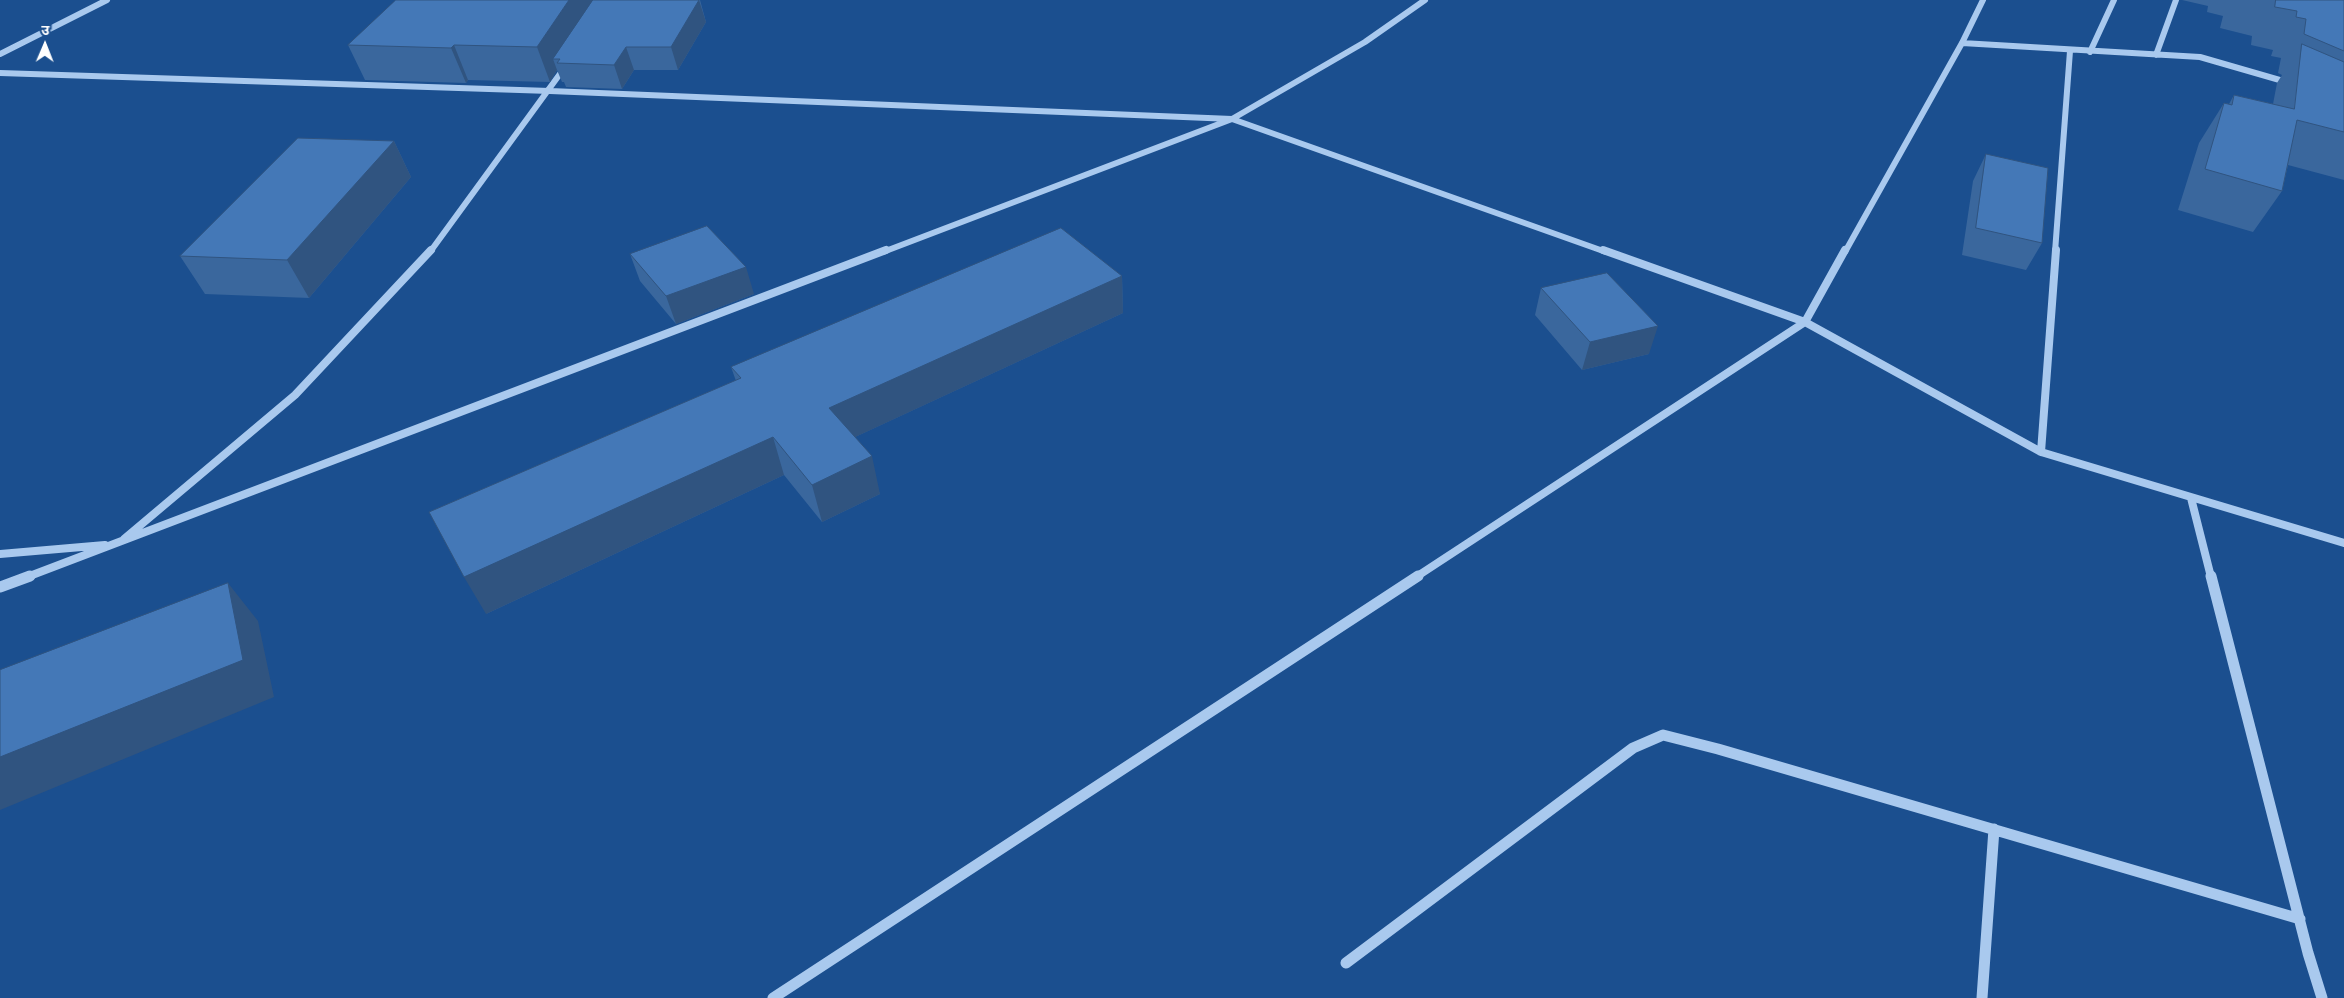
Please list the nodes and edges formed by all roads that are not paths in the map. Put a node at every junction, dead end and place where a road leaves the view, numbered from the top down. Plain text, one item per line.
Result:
1 (107, 0) edge
2 (1425, 0) edge
3 (1982, 0) edge
4 (2114, 0) edge
5 (2176, 0) edge
6 (1962, 43) junction
7 (2070, 51) junction
8 (2090, 52) junction
9 (0, 54) edge
10 (2156, 54) junction
11 (571, 58) edge
12 (0, 73) edge
13 (2301, 88) edge
14 (550, 91) junction
15 (1232, 119) junction
16 (1806, 322) junction
17 (2041, 452) junction
18 (2191, 498) junction
19 (2344, 543) edge
20 (117, 544) junction
21 (0, 554) edge
22 (0, 587) edge
23 (1994, 829) junction
24 (2300, 919) junction
25 (1346, 963) dead end
26 (773, 998) edge
27 (1982, 998) edge
28 (2322, 998) edge

1 - 9 street
2 - 15 street
3 - 6 lane
4 - 8 lane
5 - 10 street
6 - 7 street
6 - 16 lane
7 - 8 street
7 - 17 lane
8 - 10 street
10 - 13 street
11 - 14 lane
12 - 14 lane
14 - 15 lane
14 - 20 lane
15 - 16 lane
15 - 20 street
16 - 17 lane
16 - 26 lane
17 - 18 lane
18 - 19 lane
18 - 24 lane
20 - 21 lane
20 - 22 street
23 - 24 lane
23 - 25 lane
23 - 27 street
24 - 28 lane

